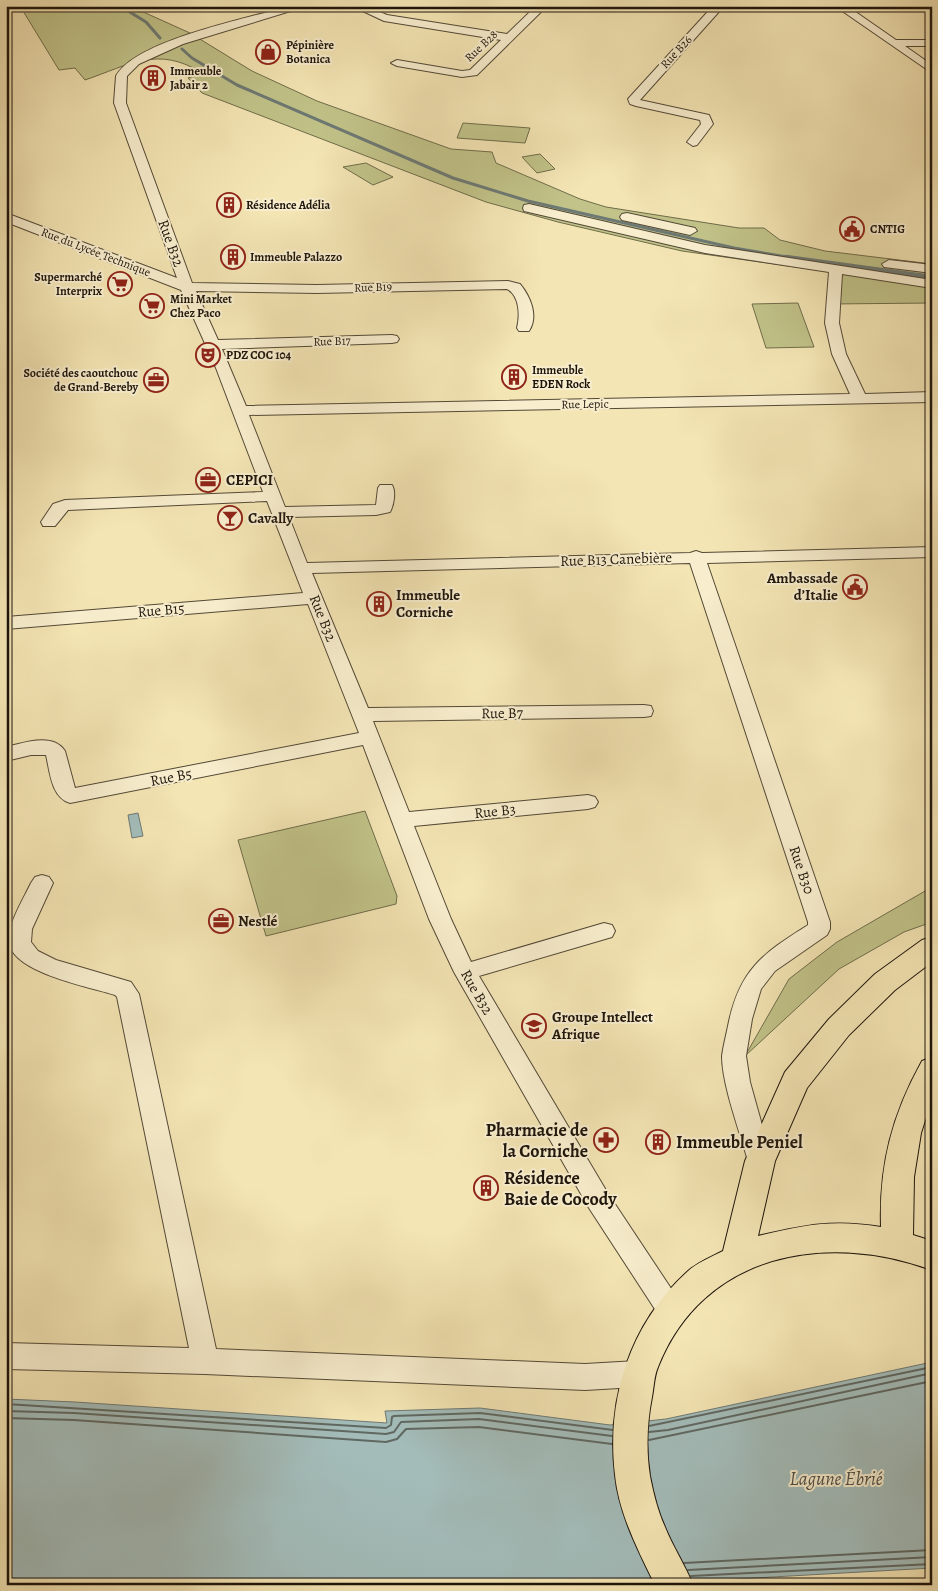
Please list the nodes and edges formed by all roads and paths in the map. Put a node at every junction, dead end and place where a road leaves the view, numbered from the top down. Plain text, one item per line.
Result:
1 (302, 6) edge
2 (358, 6) edge
3 (542, 6) edge
4 (719, 6) edge
5 (840, 6) edge
6 (510, 38) junction
7 (893, 43) junction
8 (932, 43) edge
9 (397, 63) dead end
10 (932, 70) edge
11 (693, 142) dead end
12 (529, 208) dead end
13 (6, 217) edge
14 (627, 217) dead end
15 (707, 235) dead end
16 (739, 241) dead end
17 (836, 269) junction
18 (932, 270) edge
19 (932, 284) edge
20 (187, 287) junction
21 (524, 328) dead end
22 (392, 339) dead end
23 (212, 344) junction
24 (932, 397) edge
25 (859, 398) junction
26 (239, 411) junction
27 (386, 488) dead end
28 (276, 504) junction
29 (49, 522) dead end
30 (932, 552) edge
31 (696, 556) junction
32 (301, 568) junction
33 (315, 598) junction
34 (6, 623) edge
35 (644, 710) dead end
36 (360, 715) junction
37 (370, 737) junction
38 (6, 754) edge
39 (588, 802) dead end
40 (402, 820) junction
41 (42, 884) dead end
42 (604, 931) dead end
43 (932, 947) edge
44 (465, 972) junction
45 (932, 1069) edge
46 (760, 1161) junction
47 (898, 1245) junction
48 (932, 1256) edge
49 (737, 1258) junction
50 (670, 1311) junction
51 (6, 1356) edge
52 (205, 1361) junction
53 (637, 1374) junction
54 (675, 1585) edge

1 - 20 street, Rue B32
2 - 6 street
3 - 6 street, Rue B28
4 - 11 street, Rue B26
5 - 7 street
6 - 9 street, Rue B28
7 - 8 street
7 - 10 street
12 - 17 street
13 - 20 street, Rue du Lycée Technique
14 - 15 street
16 - 18 street
17 - 19 street
17 - 25 street
20 - 21 street, Rue B19
20 - 23 street, Rue B32
22 - 23 street, Rue B17
23 - 26 street, Rue B32
24 - 25 street, Rue Lepic
25 - 26 street, Rue Lepic
26 - 28 street, Rue B32
27 - 28 street
28 - 29 street
28 - 32 street, Rue B32
30 - 31 street, Rue B13 Canebière
31 - 32 street, Rue B13 Canebière
31 - 46 street, Rue B30
32 - 33 street, Rue B32
33 - 34 street, Rue B15
33 - 36 street, Rue B32
35 - 36 street, Rue B7
36 - 37 street, Rue B32
37 - 38 street, Rue B5
37 - 40 street, Rue B32
39 - 40 street, Rue B3
40 - 44 street, Rue B32
41 - 52 street
42 - 44 street
43 - 46 main road
44 - 50 street, Rue B32
45 - 47 main road
46 - 49 main road
47 - 48 main road
47 - 49 main road
49 - 50 main road
50 - 53 main road
51 - 52 street
52 - 53 street
53 - 54 main road

